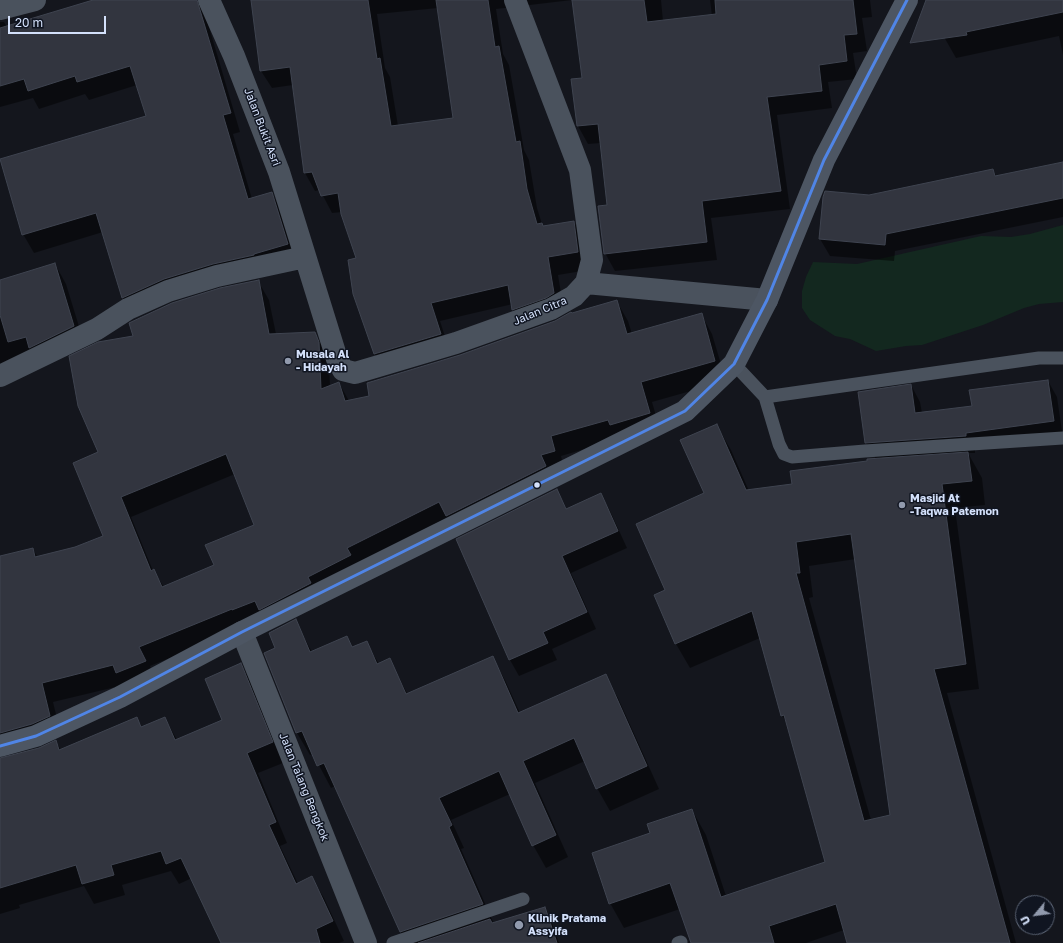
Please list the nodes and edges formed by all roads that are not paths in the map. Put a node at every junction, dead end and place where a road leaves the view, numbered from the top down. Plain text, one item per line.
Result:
1 (35, 0) edge
2 (209, 0) edge
3 (515, 0) edge
4 (907, 0) edge
5 (0, 9) edge
6 (305, 258) junction
7 (586, 283) junction
8 (767, 300) junction
9 (1063, 358) edge
10 (734, 364) junction
11 (0, 376) edge
12 (764, 397) junction
13 (1063, 438) edge
14 (242, 632) junction
15 (0, 746) edge
16 (523, 899) dead end
17 (366, 943) edge
18 (393, 943) edge

1 - 5 street
2 - 6 street, Jalan Bukit Asri
3 - 7 street, Jalan Citra
4 - 8 main road
6 - 7 street, Jalan Citra
6 - 11 street
7 - 8 street
8 - 10 main road
9 - 12 lane
10 - 12 lane
10 - 14 main road
12 - 13 lane
14 - 15 main road
14 - 17 street, Jalan Talang Bengkok
16 - 18 lane

